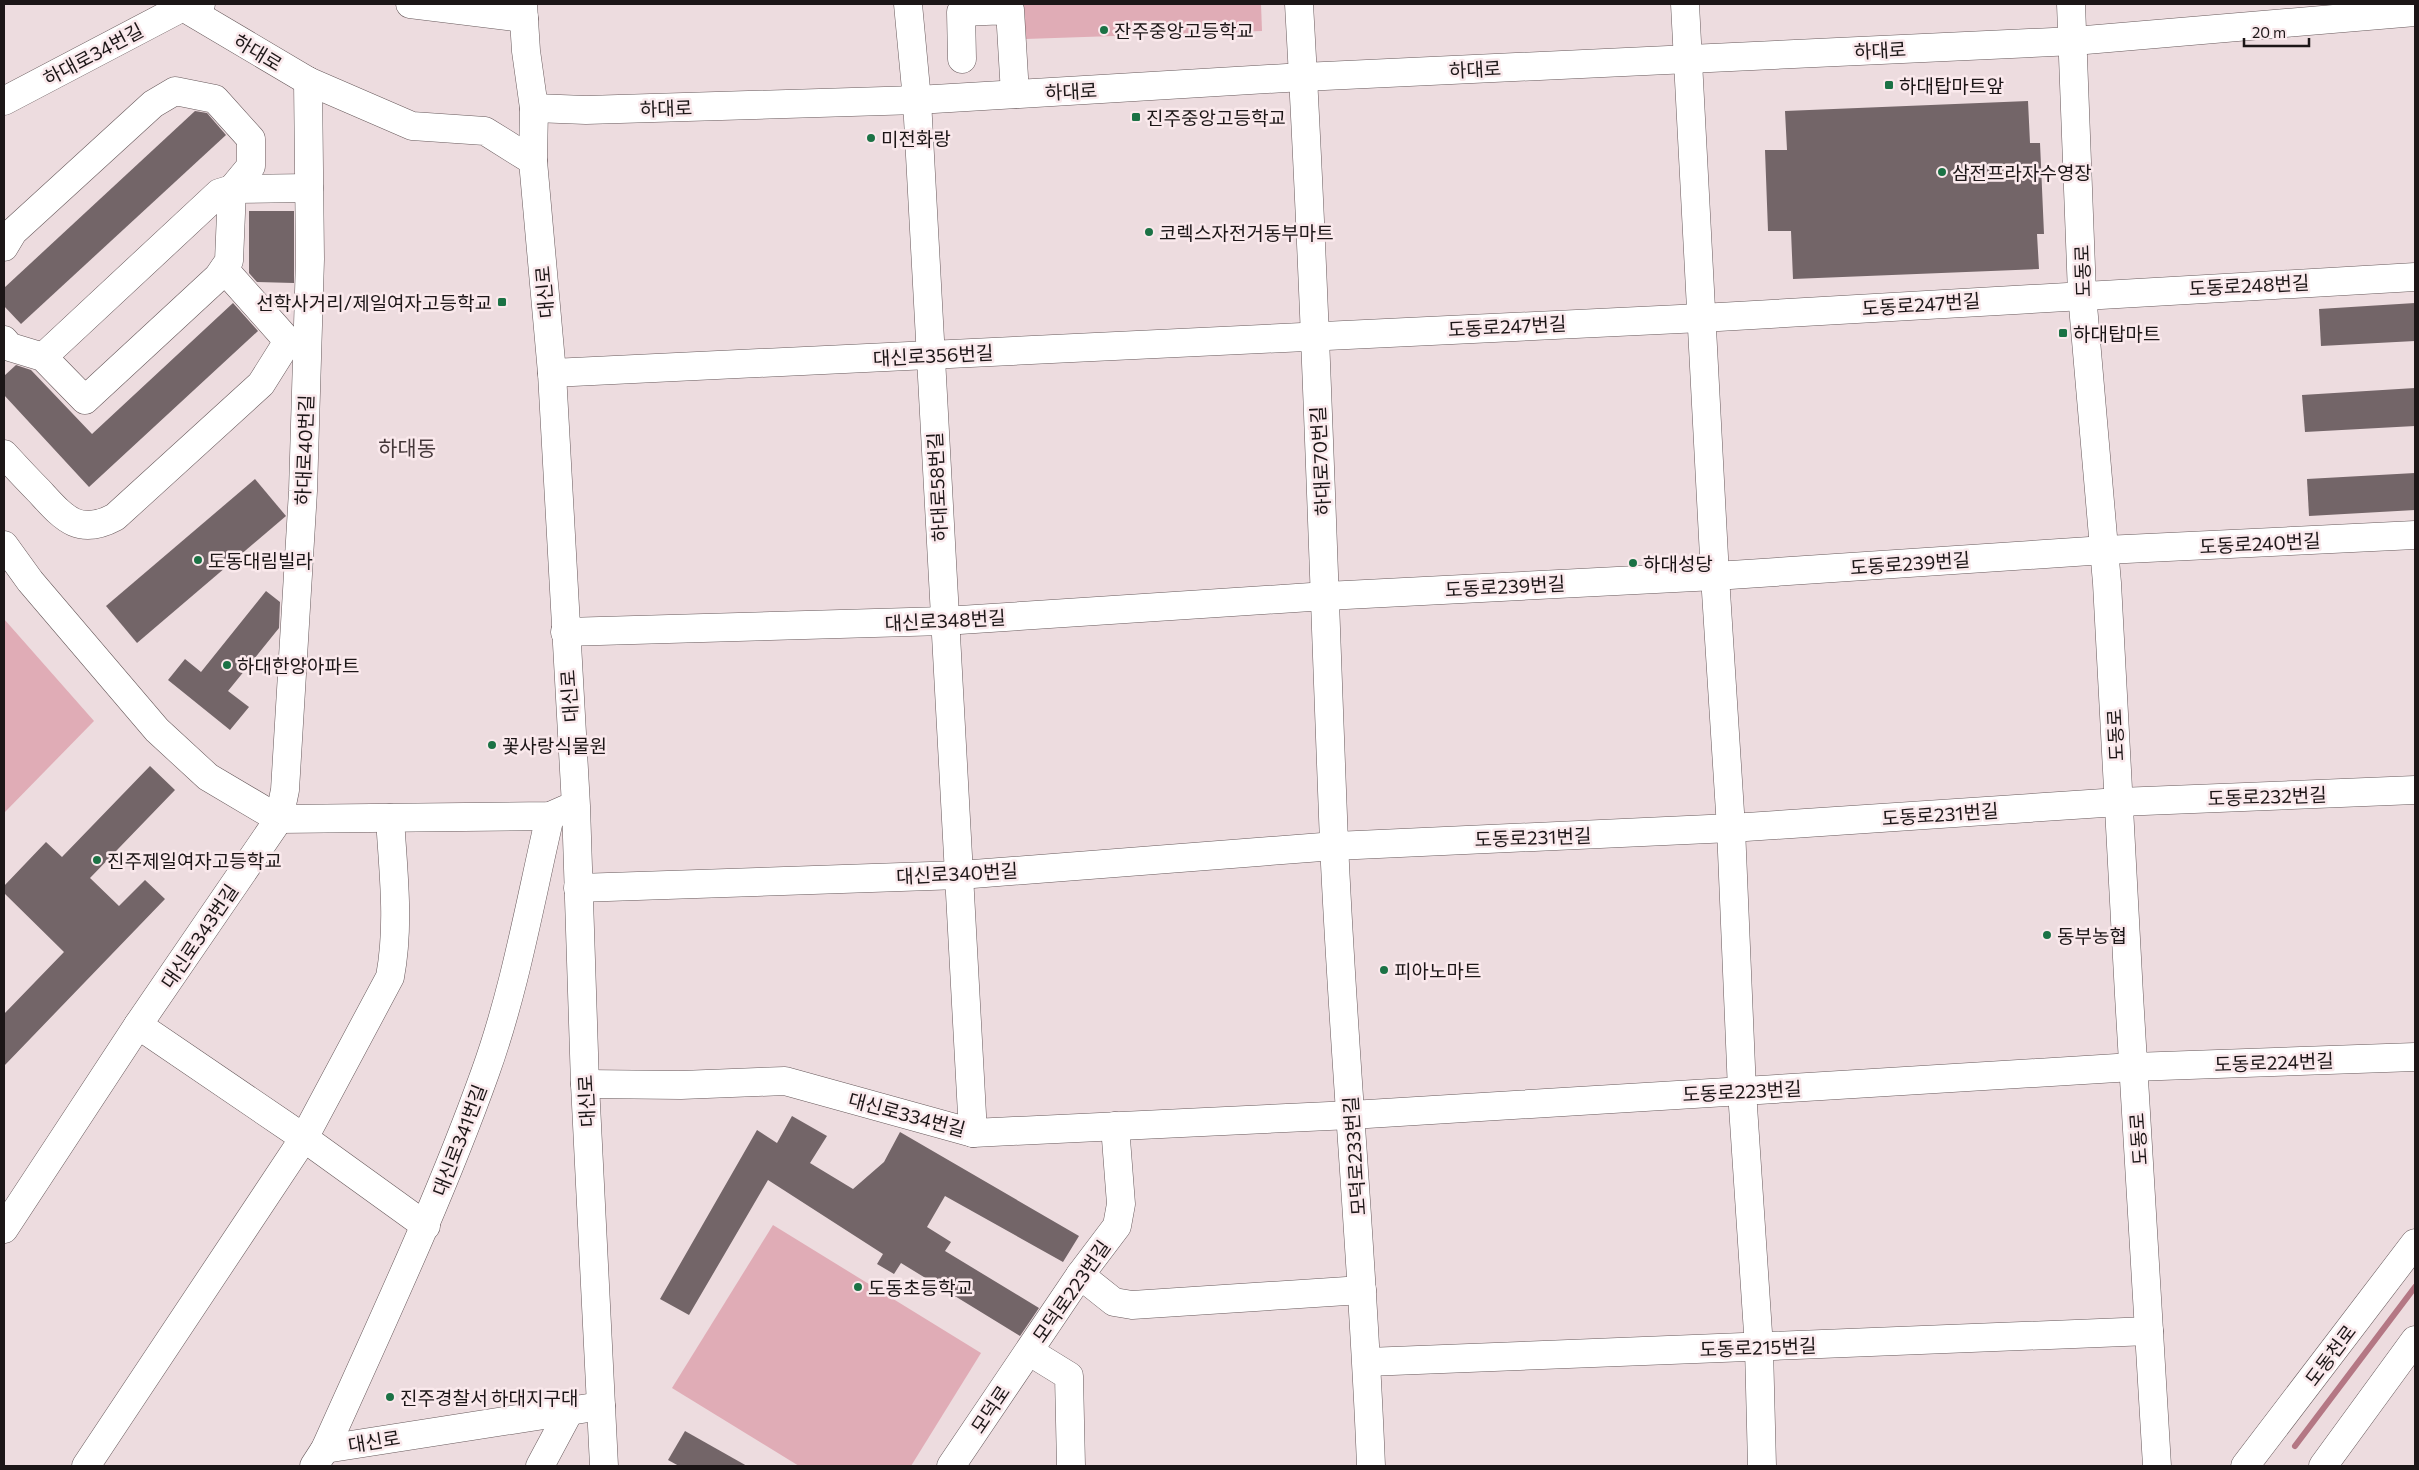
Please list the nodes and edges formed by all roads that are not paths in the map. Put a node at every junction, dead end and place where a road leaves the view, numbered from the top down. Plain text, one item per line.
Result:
1 (410, 4) edge
2 (908, 4) edge
3 (1299, 4) edge
4 (1685, 4) edge
5 (2071, 4) edge
6 (189, 5) edge
7 (524, 11) edge
8 (2415, 12) edge
9 (2074, 41) junction
10 (1688, 58) junction
11 (962, 60) dead end
12 (1303, 77) junction
13 (308, 81) junction
14 (1015, 94) junction
15 (917, 100) junction
16 (4, 101) edge
17 (534, 108) junction
18 (533, 161) junction
19 (309, 188) junction
20 (232, 189) junction
21 (4, 247) edge
22 (224, 268) junction
23 (2415, 276) edge
24 (2082, 294) junction
25 (1701, 318) junction
26 (1314, 335) junction
27 (298, 341) junction
28 (6, 347) edge
29 (930, 356) junction
30 (43, 358) junction
31 (552, 373) junction
32 (4, 454) edge
33 (2415, 535) edge
34 (4, 545) edge
35 (2105, 550) junction
36 (1715, 576) junction
37 (1326, 596) junction
38 (944, 621) junction
39 (564, 632) junction
40 (2415, 790) edge
41 (2119, 802) junction
42 (576, 806) junction
43 (550, 816) junction
44 (390, 818) junction
45 (279, 819) junction
46 (1731, 828) junction
47 (1335, 846) junction
48 (960, 874) junction
49 (578, 888) junction
50 (138, 1025) junction
51 (2415, 1057) edge
52 (2133, 1067) junction
53 (585, 1084) junction
54 (1742, 1091) junction
55 (1351, 1115) junction
56 (1115, 1126) junction
57 (973, 1133) junction
58 (304, 1138) junction
59 (426, 1226) junction
60 (4, 1229) edge
61 (2415, 1243) edge
62 (1080, 1276) junction
63 (1362, 1290) junction
64 (2149, 1331) junction
65 (2415, 1340) edge
66 (1759, 1348) junction
67 (1030, 1352) junction
68 (1367, 1362) junction
69 (601, 1406) junction
70 (570, 1410) junction
71 (320, 1457) edge
72 (86, 1466) edge
73 (540, 1466) edge
74 (604, 1466) edge
75 (951, 1466) edge
76 (1071, 1466) edge
77 (1371, 1466) edge
78 (1762, 1466) edge
79 (2157, 1466) edge
80 (2245, 1466) edge
81 (2323, 1466) edge

1 - 7 street, 대신로
2 - 15 street, 하대로58번길
3 - 12 street, 하대로70번길
4 - 10 street
5 - 9 street, 도동로
6 - 13 street, 하대로
6 - 16 street, 하대로34번길
7 - 17 street, 대신로
8 - 9 street, 하대로
9 - 10 street, 하대로
9 - 24 street, 도동로
10 - 12 street, 하대로
10 - 25 street
11 - 14 street
12 - 14 street, 하대로
12 - 26 street, 하대로70번길
13 - 18 street, 하대로
13 - 19 street, 하대로40번길
14 - 15 street, 하대로
15 - 17 street, 하대로
15 - 29 street, 하대로58번길
17 - 18 street, 대신로
18 - 31 street, 대신로
19 - 20 street
19 - 27 street, 하대로40번길
20 - 21 street
20 - 22 street
20 - 30 street
22 - 27 street
22 - 30 street
23 - 24 street, 도동로248번길
24 - 25 street, 도동로247번길
24 - 35 street, 도동로
25 - 26 street, 도동로247번길
25 - 36 street
26 - 29 street, 대신로356번길
26 - 37 street, 하대로70번길
27 - 32 street
27 - 45 street, 하대로40번길
28 - 30 street
29 - 31 street, 대신로356번길
29 - 38 street, 하대로58번길
31 - 39 street, 대신로
33 - 35 street, 도동로240번길
34 - 45 street
35 - 36 street, 도동로239번길
35 - 41 street, 도동로
36 - 37 street, 도동로239번길
36 - 46 street
37 - 38 street, 대신로348번길
37 - 47 street, 하대로70번길
38 - 39 street, 대신로348번길
38 - 48 street, 하대로58번길
39 - 42 street, 대신로
40 - 41 street, 도동로232번길
41 - 46 street, 도동로231번길
41 - 52 street, 도동로
42 - 43 street
42 - 49 street, 대신로
43 - 44 street
43 - 59 street, 대신로341번길
44 - 45 street
44 - 58 street
45 - 50 street, 대신로343번길
46 - 47 street, 도동로231번길
46 - 54 street
47 - 48 street, 대신로340번길
47 - 55 street, 모덕로233번길
48 - 49 street, 대신로340번길
48 - 57 street, 하대로58번길
49 - 53 street, 대신로
50 - 58 street
50 - 60 street, 대신로343번길
51 - 52 street, 도동로224번길
52 - 54 street, 도동로223번길
52 - 64 street, 도동로
53 - 57 street, 대신로334번길
53 - 69 street, 대신로
54 - 55 street, 도동로223번길
54 - 66 street
55 - 56 street, 대신로334번길
55 - 63 street, 모덕로233번길
56 - 57 street, 대신로334번길
56 - 62 street, 모덕로223번길
58 - 59 street
58 - 72 street
59 - 71 street, 대신로341번길
61 - 80 street, 도동천로
62 - 63 street
62 - 67 street, 모덕로223번길
63 - 68 street, 모덕로233번길
64 - 66 street, 도동로215번길
64 - 79 street, 도동로
65 - 81 street
66 - 68 street, 도동로215번길
66 - 78 street
67 - 75 street, 모덕로
67 - 76 street, 모덕로223번길
68 - 77 street, 모덕로233번길
69 - 70 street, 대신로
69 - 74 street, 대신로
70 - 71 street, 대신로
70 - 73 street

